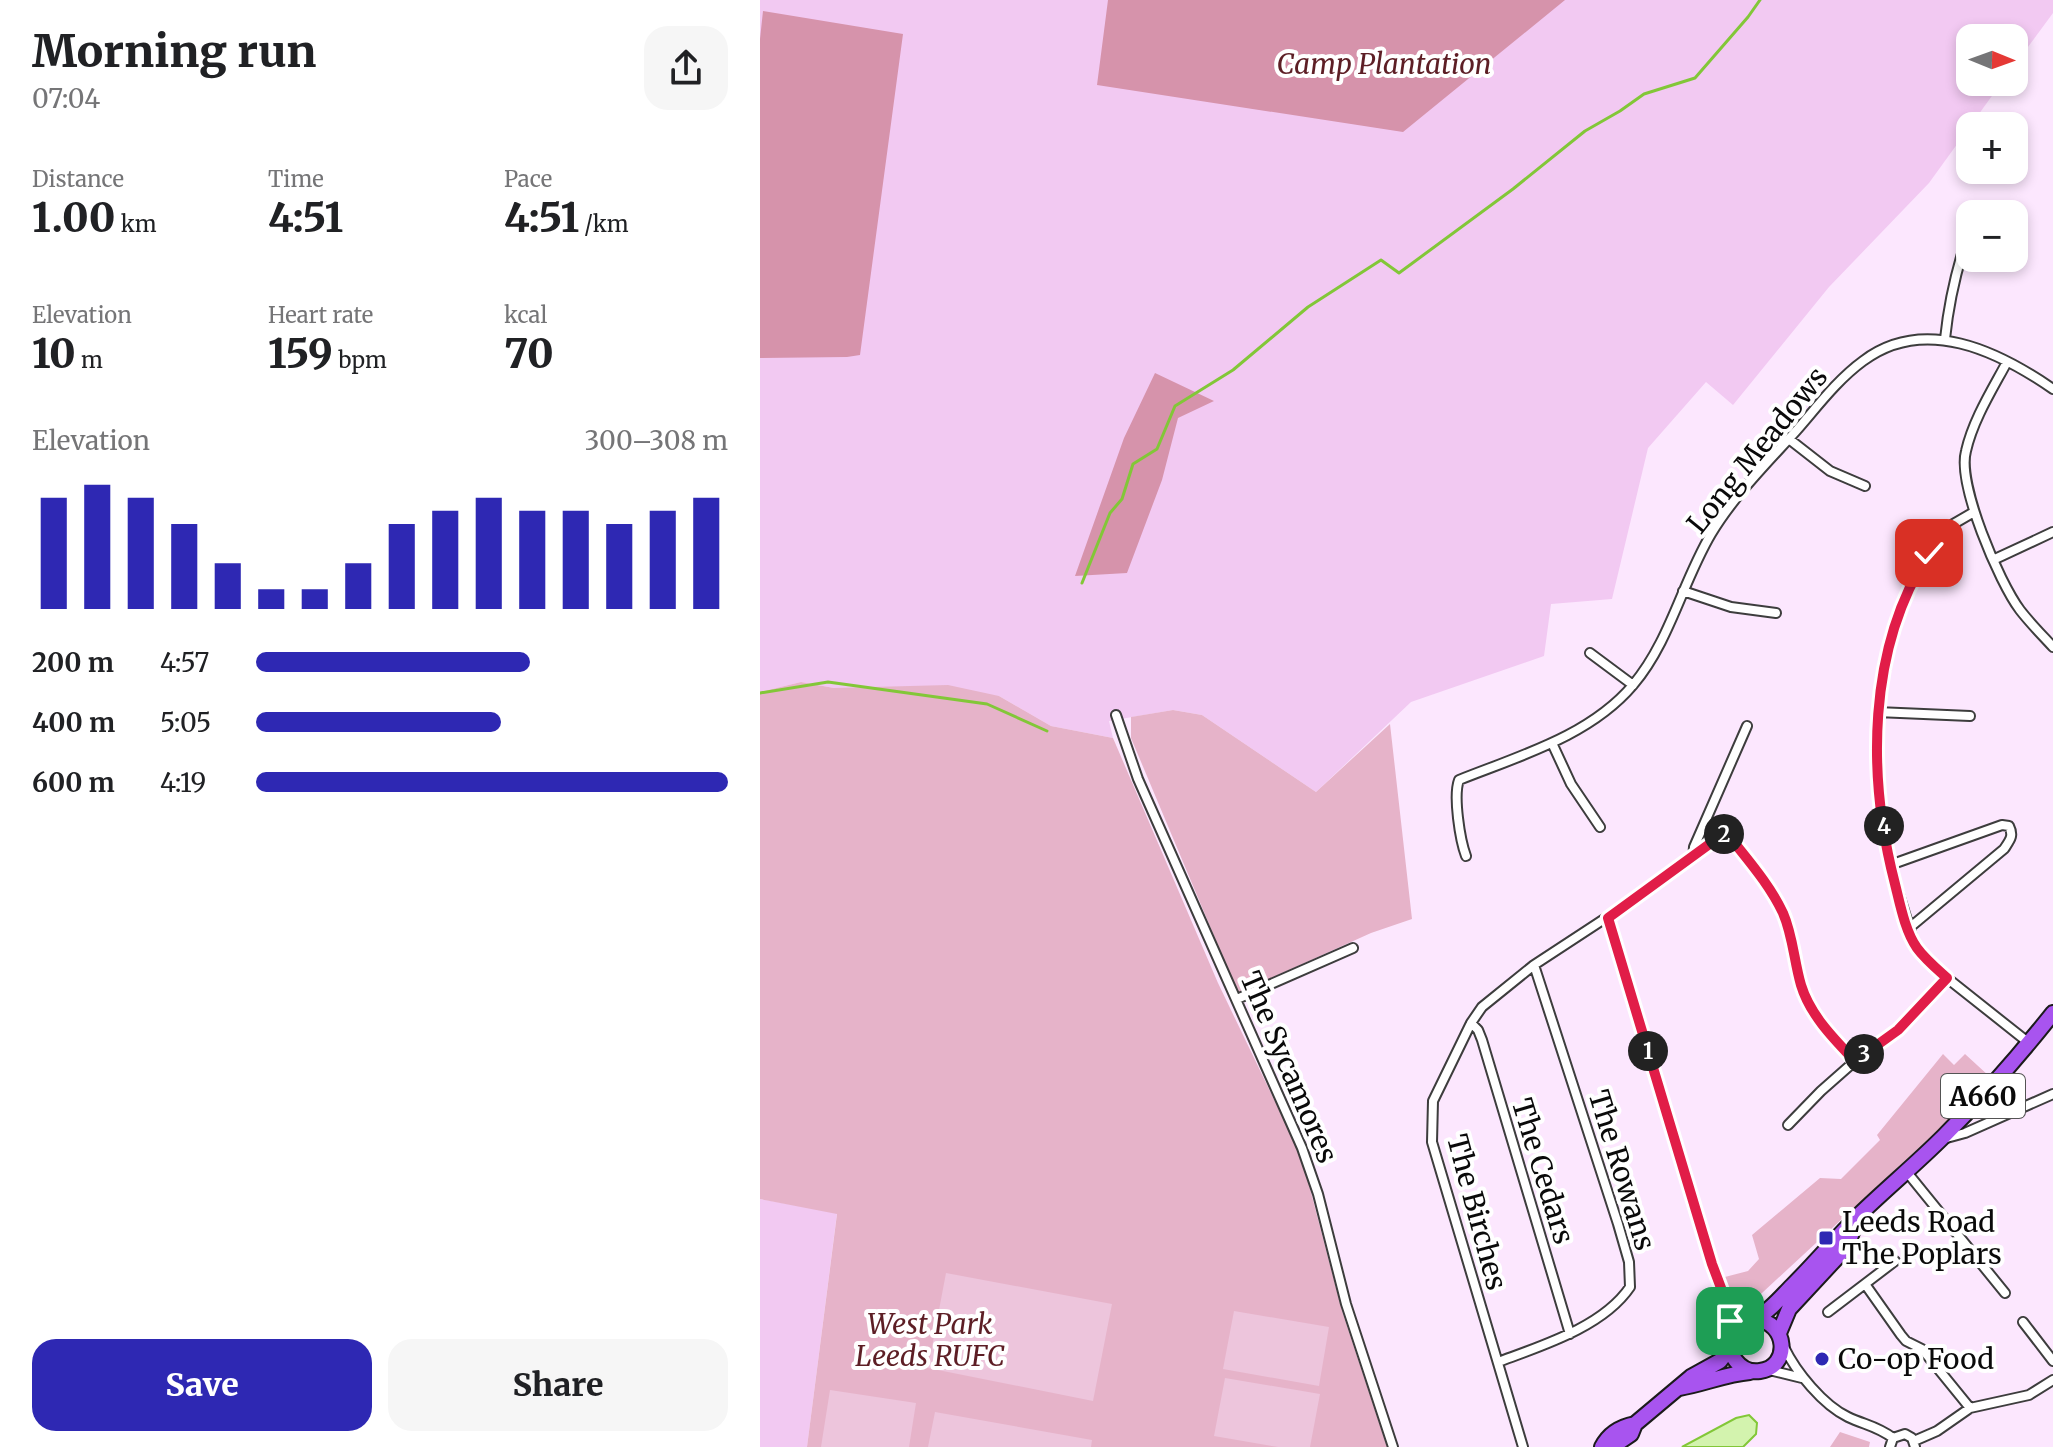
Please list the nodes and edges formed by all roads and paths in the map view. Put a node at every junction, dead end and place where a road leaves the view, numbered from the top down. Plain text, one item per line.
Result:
1 (1956, 268) edge
2 (1945, 339) junction
3 (2007, 362) junction
4 (2053, 389) edge
5 (1789, 439) junction
6 (1865, 486) dead end
7 (1974, 512) junction
8 (2053, 532) edge
9 (1995, 559) junction
10 (1683, 591) junction
11 (1776, 613) dead end
12 (2053, 647) edge
13 (1590, 653) dead end
14 (1633, 685) junction
15 (1877, 712) junction
16 (1116, 715) dead end
17 (1970, 716) dead end
18 (1747, 726) dead end
19 (1552, 743) junction
20 (1600, 827) dead end
21 (1466, 856) dead end
22 (1693, 858) junction
23 (1890, 865) junction
24 (1608, 918) junction
25 (1908, 929) junction
26 (1353, 948) dead end
27 (1534, 965) junction
28 (1947, 978) junction
29 (1237, 999) junction
30 (2053, 1013) edge
31 (1471, 1023) junction
32 (2029, 1043) junction
33 (1855, 1061) junction
34 (2053, 1094) edge
35 (1788, 1125) dead end
36 (1940, 1139) junction
37 (1906, 1170) junction
38 (1858, 1217) junction
39 (1895, 1261) dead end
40 (1865, 1284) junction
41 (2005, 1293) dead end
42 (1729, 1309) junction
43 (1828, 1312) dead end
44 (1753, 1320) junction
45 (2023, 1322) dead end
46 (1570, 1334) junction
47 (1780, 1338) junction
48 (1730, 1344) junction
49 (2053, 1361) edge
50 (1498, 1362) junction
51 (1757, 1371) junction
52 (1803, 1379) junction
53 (2053, 1380) edge
54 (1679, 1388) junction
55 (1970, 1408) junction
56 (1635, 1424) junction
57 (1892, 1443) edge
58 (1914, 1444) edge
59 (1393, 1447) edge
60 (1523, 1447) edge
61 (1604, 1447) edge
62 (1612, 1447) edge

1 - 2 street
2 - 3 street
2 - 5 street, Long Meadows
3 - 4 street
3 - 7 street
5 - 6 street
5 - 10 street, Long Meadows
7 - 9 street
7 - 15 street
8 - 9 street
9 - 12 street
10 - 11 street
10 - 14 street, Long Meadows
13 - 14 street
14 - 19 street, Long Meadows
15 - 17 street
15 - 23 street
16 - 29 street, The Sycamores
18 - 22 street
19 - 20 street
19 - 21 street, Long Meadows
22 - 24 street, The Birches
22 - 33 street, The Birches
23 - 25 street
23 - 25 street
24 - 27 street, The Birches
24 - 42 street
25 - 28 street
26 - 29 street
27 - 31 street, The Birches
27 - 46 street, The Rowans
28 - 32 street
28 - 33 street
29 - 59 street, The Sycamores
30 - 32 highway, A660
31 - 46 street, The Cedars
31 - 50 street, The Birches
32 - 36 highway, A660
33 - 35 street
34 - 36 street
36 - 37 highway, A660
37 - 38 highway, A660
37 - 41 street
38 - 44 highway, A660
38 - 47 highway, A660
39 - 40 street
40 - 43 street
40 - 55 street
42 - 44 street
42 - 48 street
44 - 47 highway
44 - 48 highway
45 - 49 street
46 - 50 street, The Rowans
47 - 51 highway
47 - 52 street
48 - 51 highway
48 - 54 highway
50 - 60 street, The Birches
51 - 52 street
51 - 54 highway
52 - 57 street
53 - 55 street
54 - 56 highway
55 - 58 street
56 - 61 highway
56 - 62 highway
57 - 58 street

